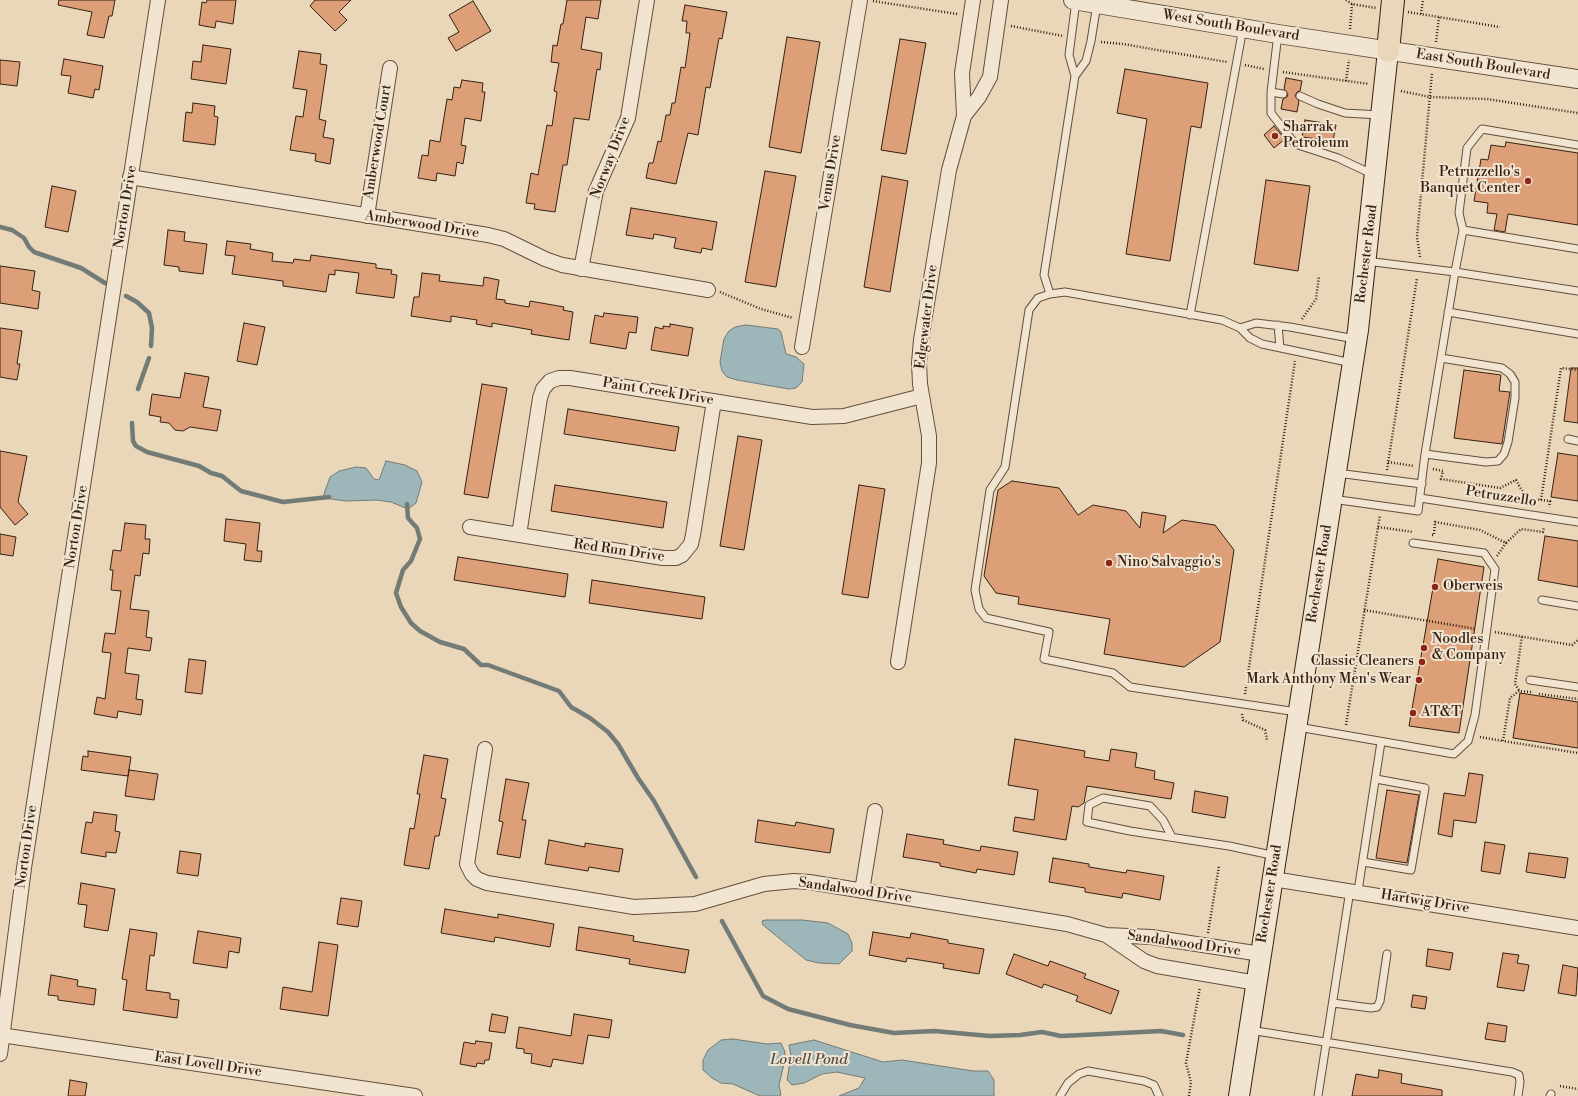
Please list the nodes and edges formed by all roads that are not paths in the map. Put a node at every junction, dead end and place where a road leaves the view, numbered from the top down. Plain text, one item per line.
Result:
1 (158, 0) edge
2 (647, 0) edge
3 (865, 0) edge
4 (973, 0) edge
5 (1001, 0) edge
6 (1075, 0) edge
7 (1393, 0) edge
8 (1097, 4) junction
9 (1119, 4) edge
10 (1243, 28) junction
11 (1278, 34) junction
12 (1388, 51) junction
13 (390, 68) dead end
14 (1075, 76) junction
15 (1578, 80) edge
16 (1271, 92) junction
17 (1283, 94) dead end
18 (1300, 96) dead end
19 (1382, 115) junction
20 (964, 116) junction
21 (1578, 145) edge
22 (1376, 175) junction
23 (130, 178) junction
24 (367, 216) junction
25 (1462, 230) junction
26 (1578, 249) edge
27 (1366, 261) junction
28 (581, 269) junction
29 (1455, 272) junction
30 (708, 290) road end
31 (1578, 291) edge
32 (1050, 294) junction
33 (1448, 312) junction
34 (1190, 315) junction
35 (1278, 325) junction
36 (1240, 328) junction
37 (1578, 334) edge
38 (1356, 339) junction
39 (802, 347) dead end
40 (1280, 348) junction
41 (1441, 358) junction
42 (1353, 363) junction
43 (922, 396) junction
44 (714, 402) junction
45 (1568, 439) dead end
46 (1578, 440) edge
47 (1425, 454) junction
48 (1336, 473) junction
49 (1422, 484) junction
50 (1420, 498) junction
51 (1332, 499) junction
52 (1578, 522) edge
53 (470, 527) dead end
54 (519, 535) junction
55 (1413, 543) dead end
56 (1542, 600) dead end
57 (1578, 606) edge
58 (898, 662) dead end
59 (1530, 680) dead end
60 (1578, 687) edge
61 (1296, 719) junction
62 (1380, 742) junction
63 (485, 749) dead end
64 (1376, 779) junction
65 (875, 811) dead end
66 (1172, 837) junction
67 (1276, 856) junction
68 (1363, 862) junction
69 (1273, 879) junction
70 (862, 891) junction
71 (1354, 891) junction
72 (1578, 928) edge
73 (1106, 935) junction
74 (1261, 954) junction
75 (1387, 954) dead end
76 (1257, 983) junction
77 (1333, 1003) junction
78 (1250, 1030) junction
79 (2, 1035) edge
80 (1326, 1044) junction
81 (0, 1054) edge
82 (415, 1096) edge
83 (1060, 1096) edge
84 (1159, 1096) edge
85 (1239, 1096) edge
86 (1318, 1096) edge
87 (1518, 1096) edge

1 - 23 street, Norton Drive
2 - 28 street, Norway Drive
3 - 39 street, Venus Drive
4 - 20 street, Edgewater Drive
5 - 20 street, Edgewater Drive
6 - 8 street, West South Boulevard
6 - 14 lane
7 - 12 main road
8 - 9 street, West South Boulevard
8 - 14 lane
9 - 10 street, West South Boulevard
10 - 11 street, West South Boulevard
10 - 34 lane
11 - 12 street, West South Boulevard
11 - 16 lane
12 - 15 street, East South Boulevard
12 - 19 main road, Rochester Road
13 - 24 street, Amberwood Court
14 - 32 lane
16 - 17 lane
16 - 22 lane
18 - 19 lane
19 - 22 main road, Rochester Road
20 - 43 street, Edgewater Drive
21 - 25 lane
22 - 27 main road, Rochester Road
23 - 24 street, Amberwood Drive
23 - 79 street, Norton Drive
24 - 28 street, Amberwood Drive
25 - 26 lane
25 - 29 lane
27 - 29 lane
27 - 38 main road, Rochester Road
28 - 30 street, Amberwood Drive
29 - 31 lane
29 - 33 lane
32 - 34 lane
32 - 61 lane
33 - 37 lane
33 - 41 lane
34 - 36 lane
35 - 36 lane
35 - 38 lane
35 - 40 lane
36 - 40 lane
38 - 42 main road, Rochester Road
40 - 42 lane
41 - 47 lane
41 - 47 lane
42 - 48 main road, Rochester Road
43 - 44 street, Paint Creek Drive
43 - 58 street, Edgewater Drive
44 - 54 street, Red Run Drive
44 - 54 street, Paint Creek Drive
45 - 46 lane
47 - 49 lane
48 - 49 lane
48 - 51 main road, Rochester Road
49 - 50 lane
50 - 51 lane
50 - 52 lane, Petruzzello
51 - 61 main road, Rochester Road
53 - 54 street, Red Run Drive
55 - 62 lane
56 - 57 lane
59 - 60 lane
61 - 62 lane
61 - 67 main road, Rochester Road
62 - 64 lane
63 - 70 street, Sandalwood Drive
64 - 68 lane
64 - 68 lane
65 - 70 street
66 - 66 lane
66 - 67 lane
67 - 69 main road, Rochester Road
68 - 71 lane
69 - 71 street, Hartwig Drive
69 - 74 main road, Rochester Road
70 - 73 street, Sandalwood Drive
71 - 72 street, Hartwig Drive
71 - 77 lane
73 - 74 street, Sandalwood Drive
73 - 76 street, Sandalwood Drive
74 - 76 main road, Rochester Road
75 - 77 lane
76 - 78 main road, Rochester Road
77 - 80 lane
78 - 80 lane
78 - 85 main road, Rochester Road
79 - 81 street, Norton Drive
79 - 82 street, East Lovell Drive
80 - 86 lane
80 - 87 lane
83 - 84 lane

